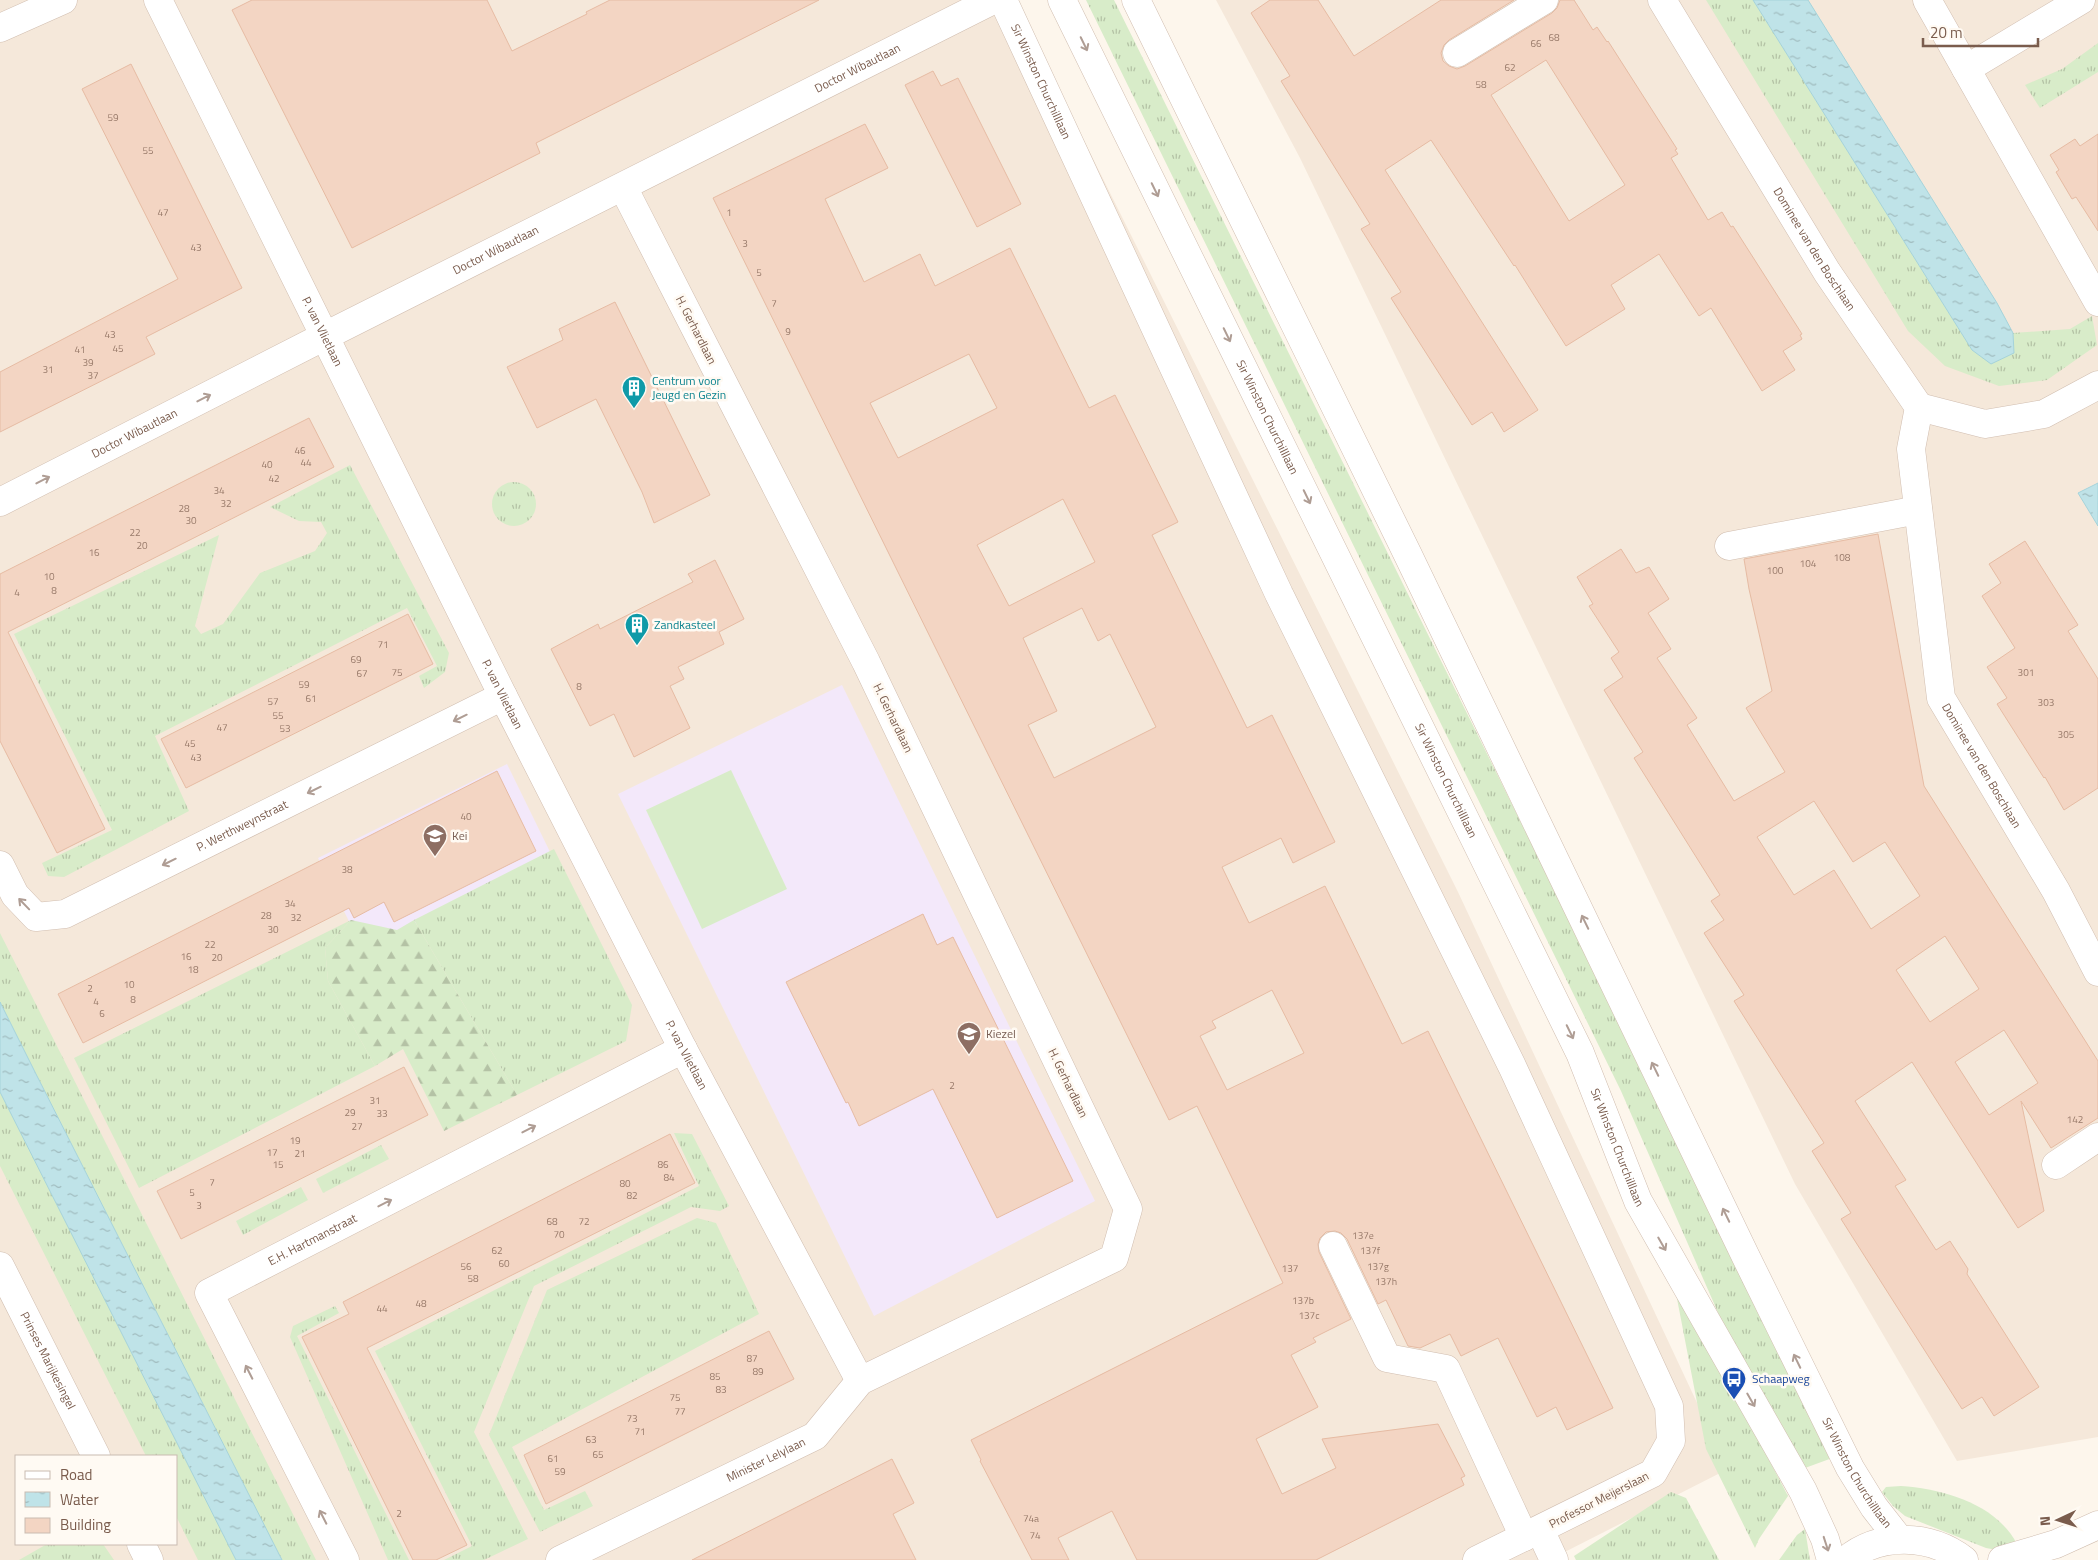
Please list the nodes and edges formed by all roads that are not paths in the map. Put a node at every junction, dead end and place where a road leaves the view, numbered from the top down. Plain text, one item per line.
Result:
1 (63, 0) edge
2 (158, 0) edge
3 (993, 0) edge
4 (1003, 0) edge
5 (1062, 0) edge
6 (1136, 0) edge
7 (1544, 0) edge
8 (1662, 0) edge
9 (1927, 0) edge
10 (2081, 0) edge
11 (0, 28) edge
12 (1457, 53) dead end
13 (1966, 69) junction
14 (623, 186) junction
15 (2098, 302) edge
16 (325, 336) junction
17 (2098, 385) edge
18 (1919, 407) junction
19 (0, 502) edge
20 (1918, 510) junction
21 (1729, 546) dead end
22 (503, 696) junction
23 (0, 865) edge
24 (2098, 972) edge
25 (683, 1049) junction
26 (2098, 1137) edge
27 (2056, 1165) dead end
28 (1333, 1246) dead end
29 (1114, 1258) joint
30 (0, 1266) edge
31 (860, 1381) junction
32 (1671, 1441) joint
33 (95, 1455) edge
34 (2098, 1525) edge
35 (1532, 1533) junction
36 (1900, 1539) junction
37 (141, 1545) edge
38 (149, 1560) edge
39 (345, 1560) edge
40 (560, 1560) edge
41 (1476, 1560) edge
42 (1554, 1560) edge
43 (1831, 1560) edge
44 (1846, 1560) edge
45 (1964, 1560) edge
46 (2002, 1560) edge

1 - 11 street
2 - 16 street, P. van Vlietlaan
3 - 14 street, Doctor Wibautlaan
4 - 32 street, Sir Winston Churchilllaan
5 -> 43 street, Sir Winston Churchilllaan
36 -> 6 street, Sir Winston Churchilllaan
7 - 12 street
8 - 18 street, Dominee van den Boschlaan
9 - 13 street
10 - 13 street
13 - 15 street
14 - 16 street, Doctor Wibautlaan
14 - 29 street, H. Gerhardlaan
19 -> 16 street, Doctor Wibautlaan
16 - 22 street, P. van Vlietlaan
17 - 18 street
18 - 20 street, Dominee van den Boschlaan
20 - 21 street
20 - 24 street, Dominee van den Boschlaan
22 -> 23 street, P. Werthweynstraat
22 - 25 street, P. van Vlietlaan
25 - 31 street, P. van Vlietlaan
39 -> 25 street, E.H. Hartmanstraat
26 - 27 street
28 - 35 street
29 - 31 street, Minister Lelylaan
30 - 33 street, Prinses Marijkesingel
31 - 40 street, Minister Lelylaan
32 - 35 street, Professor Meijerslaan
34 - 46 street
35 - 41 street, Professor Meijerslaan
35 - 42 street, Professor Meijerslaan
36 - 44 street
36 - 45 street
37 - 38 street

